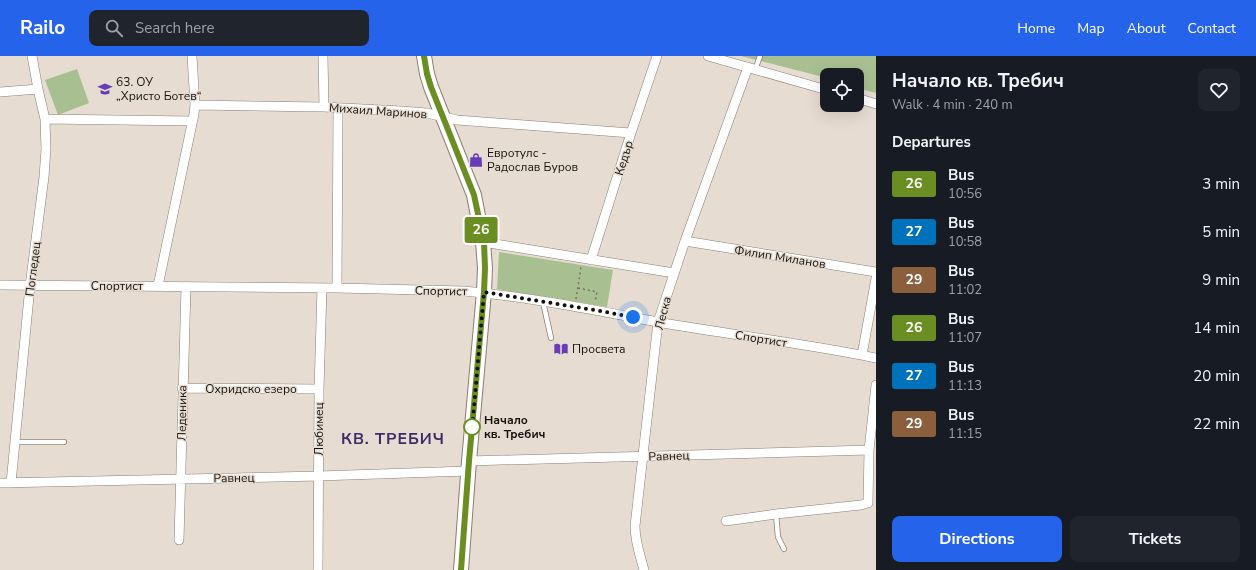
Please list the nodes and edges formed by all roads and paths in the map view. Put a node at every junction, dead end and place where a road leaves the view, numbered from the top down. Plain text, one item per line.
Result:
1 (32, 56) edge
2 (192, 56) edge
3 (323, 56) edge
4 (424, 56) edge
5 (657, 56) edge
6 (708, 56) edge
7 (760, 56) edge
8 (751, 68) junction
9 (820, 88) edge
10 (38, 89) junction
11 (0, 92) edge
12 (864, 100) edge
13 (876, 104) edge
14 (195, 105) junction
15 (324, 107) junction
16 (338, 108) junction
17 (442, 116) junction
18 (45, 119) junction
19 (192, 121) junction
20 (631, 133) junction
21 (685, 241) junction
22 (484, 242) junction
23 (587, 260) junction
24 (876, 272) edge
25 (674, 273) junction
26 (876, 278) edge
27 (0, 285) edge
28 (30, 286) junction
29 (158, 286) junction
30 (186, 287) junction
31 (322, 288) junction
32 (337, 288) junction
33 (578, 288) junction
34 (484, 292) junction
35 (543, 302) junction
36 (575, 307) junction
37 (594, 310) junction
38 (658, 322) junction
39 (551, 338) dead end
40 (862, 355) junction
41 (876, 358) edge
42 (876, 385) edge
43 (182, 388) junction
44 (319, 389) junction
45 (15, 442) junction
46 (64, 442) dead end
47 (869, 450) junction
48 (643, 457) junction
49 (469, 466) junction
50 (319, 476) junction
51 (181, 479) junction
52 (0, 483) edge
53 (11, 483) junction
54 (776, 514) junction
55 (726, 521) dead end
56 (179, 540) dead end
57 (784, 549) dead end
58 (318, 570) edge
59 (461, 570) edge
60 (644, 570) edge

1 - 10 street, Погледец
2 - 14 street
3 - 15 street
4 - 17 main road
5 - 20 street, Кедър
6 - 8 street
7 - 8 lane
8 - 9 street
8 - 21 street, Леска
10 - 11 street
10 - 18 street, Погледец
12 - 13 street
14 - 15 street, Михаил Маринов
14 - 19 street
15 - 16 street, Михаил Маринов
16 - 17 street, Михаил Маринов
16 - 32 street
17 - 20 street, Михаил Маринов
17 - 22 main road
18 - 19 street
18 - 28 street, Погледец
19 - 29 street
20 - 23 street, Кедър
21 - 24 street, Филип Миланов
21 - 25 street, Леска
22 - 23 street
22 - 34 main road
23 - 25 street
23 - 33 path
25 - 38 street, Леска
26 - 40 street
27 - 28 street, Спортист
28 - 29 street, Спортист
28 - 45 street, Погледец
29 - 30 street, Спортист
30 - 31 street, Спортист
30 - 43 street, Леденика
31 - 32 street, Спортист
31 - 44 street, Любимец
32 - 34 street, Спортист
33 - 36 path
33 - 37 path
34 - 35 street, Спортист
34 - 49 main road
35 - 36 street, Спортист
35 - 39 lane
36 - 37 street, Спортист
37 - 38 street, Спортист
38 - 40 street, Спортист
38 - 48 street, Леска
40 - 41 street, Спортист
42 - 47 street
43 - 44 street, Охридско езеро
43 - 51 street, Леденика
44 - 50 street, Любимец
45 - 46 lane
45 - 53 street, Погледец
47 - 48 street, Равнец
47 - 54 street
48 - 49 street, Равнец
48 - 60 street, Леска
49 - 50 street, Равнец
49 - 59 main road
50 - 51 street, Равнец
50 - 58 street, Любимец
51 - 53 street, Равнец
51 - 56 street, Леденика
52 - 53 street, Равнец
54 - 55 street
54 - 57 lane

